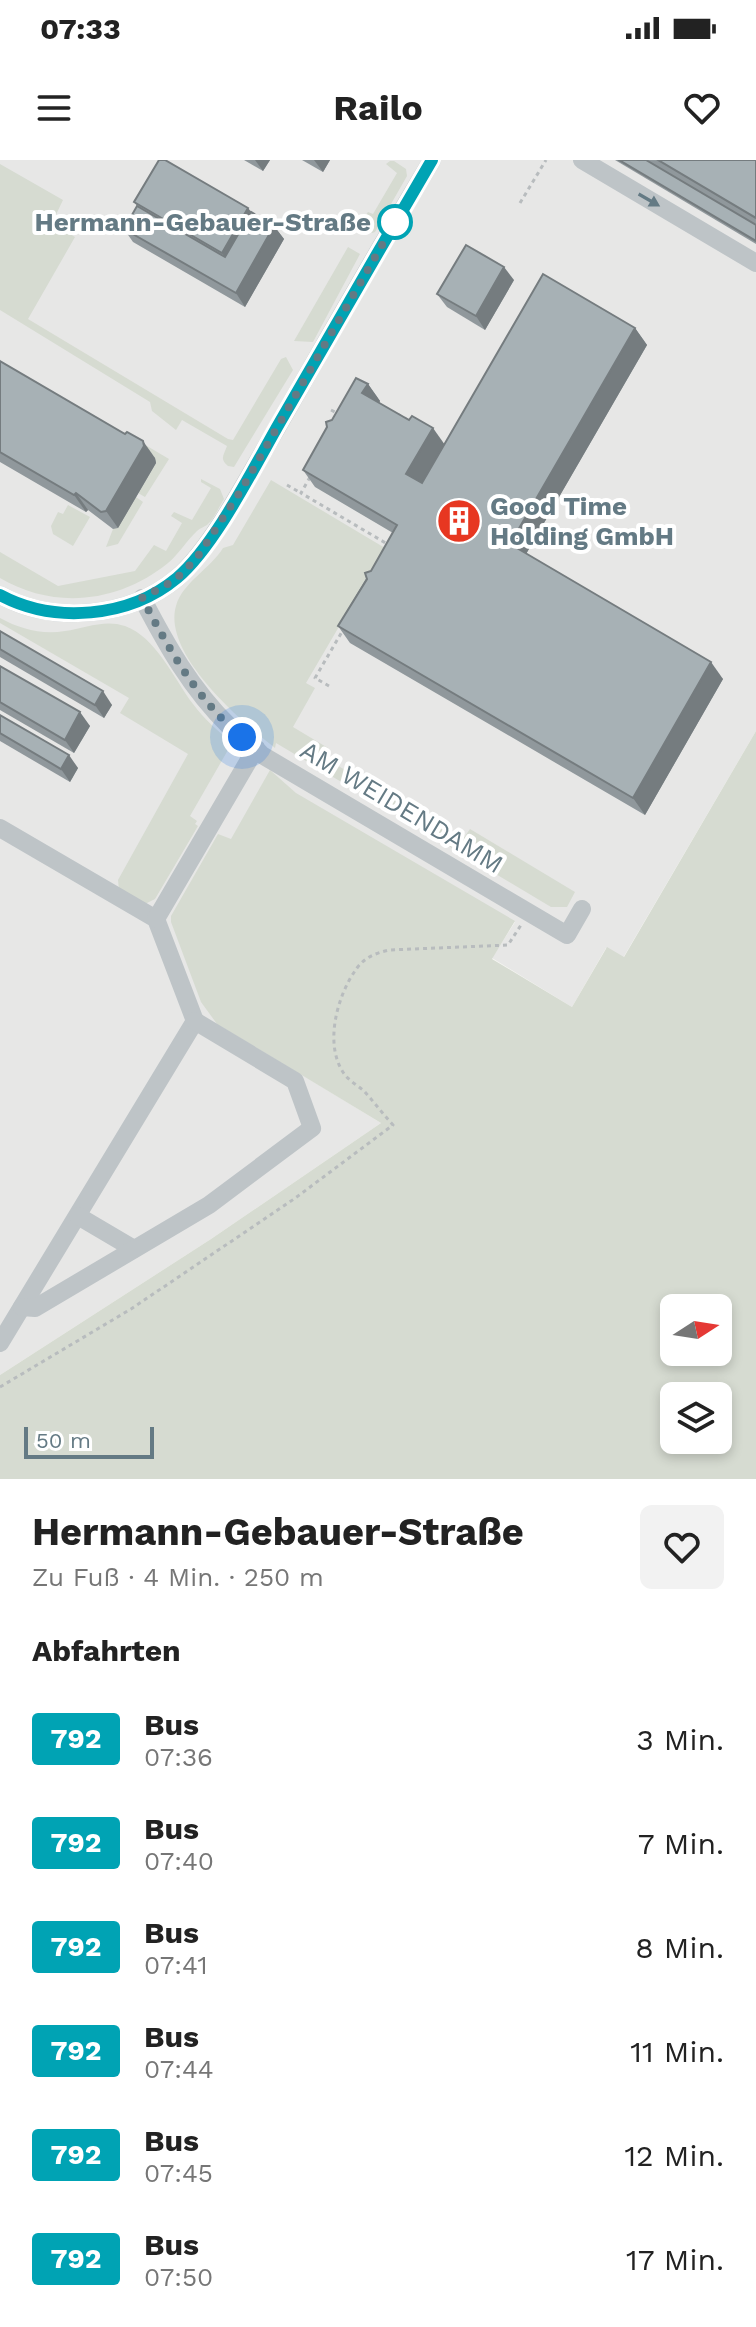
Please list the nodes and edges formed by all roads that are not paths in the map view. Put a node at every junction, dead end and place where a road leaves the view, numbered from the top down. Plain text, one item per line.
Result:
1 (432, 160) edge
2 (582, 160) edge
3 (756, 263) edge
4 (0, 595) edge
5 (142, 598) junction
6 (256, 748) junction
7 (0, 828) edge
8 (582, 909) dead end
9 (156, 919) junction
10 (195, 1021) junction
11 (78, 1216) junction
12 (134, 1249) junction
13 (22, 1307) junction
14 (0, 1343) edge

1 - 5 street
2 -> 3 street
4 - 5 street
5 - 6 street, AM WEIDENDAMM
6 - 8 street, AM WEIDENDAMM
6 - 9 street
7 - 9 street
9 - 10 street
10 - 11 street
10 - 12 street
11 - 12 street
11 - 13 street
12 - 13 street
13 - 14 street

